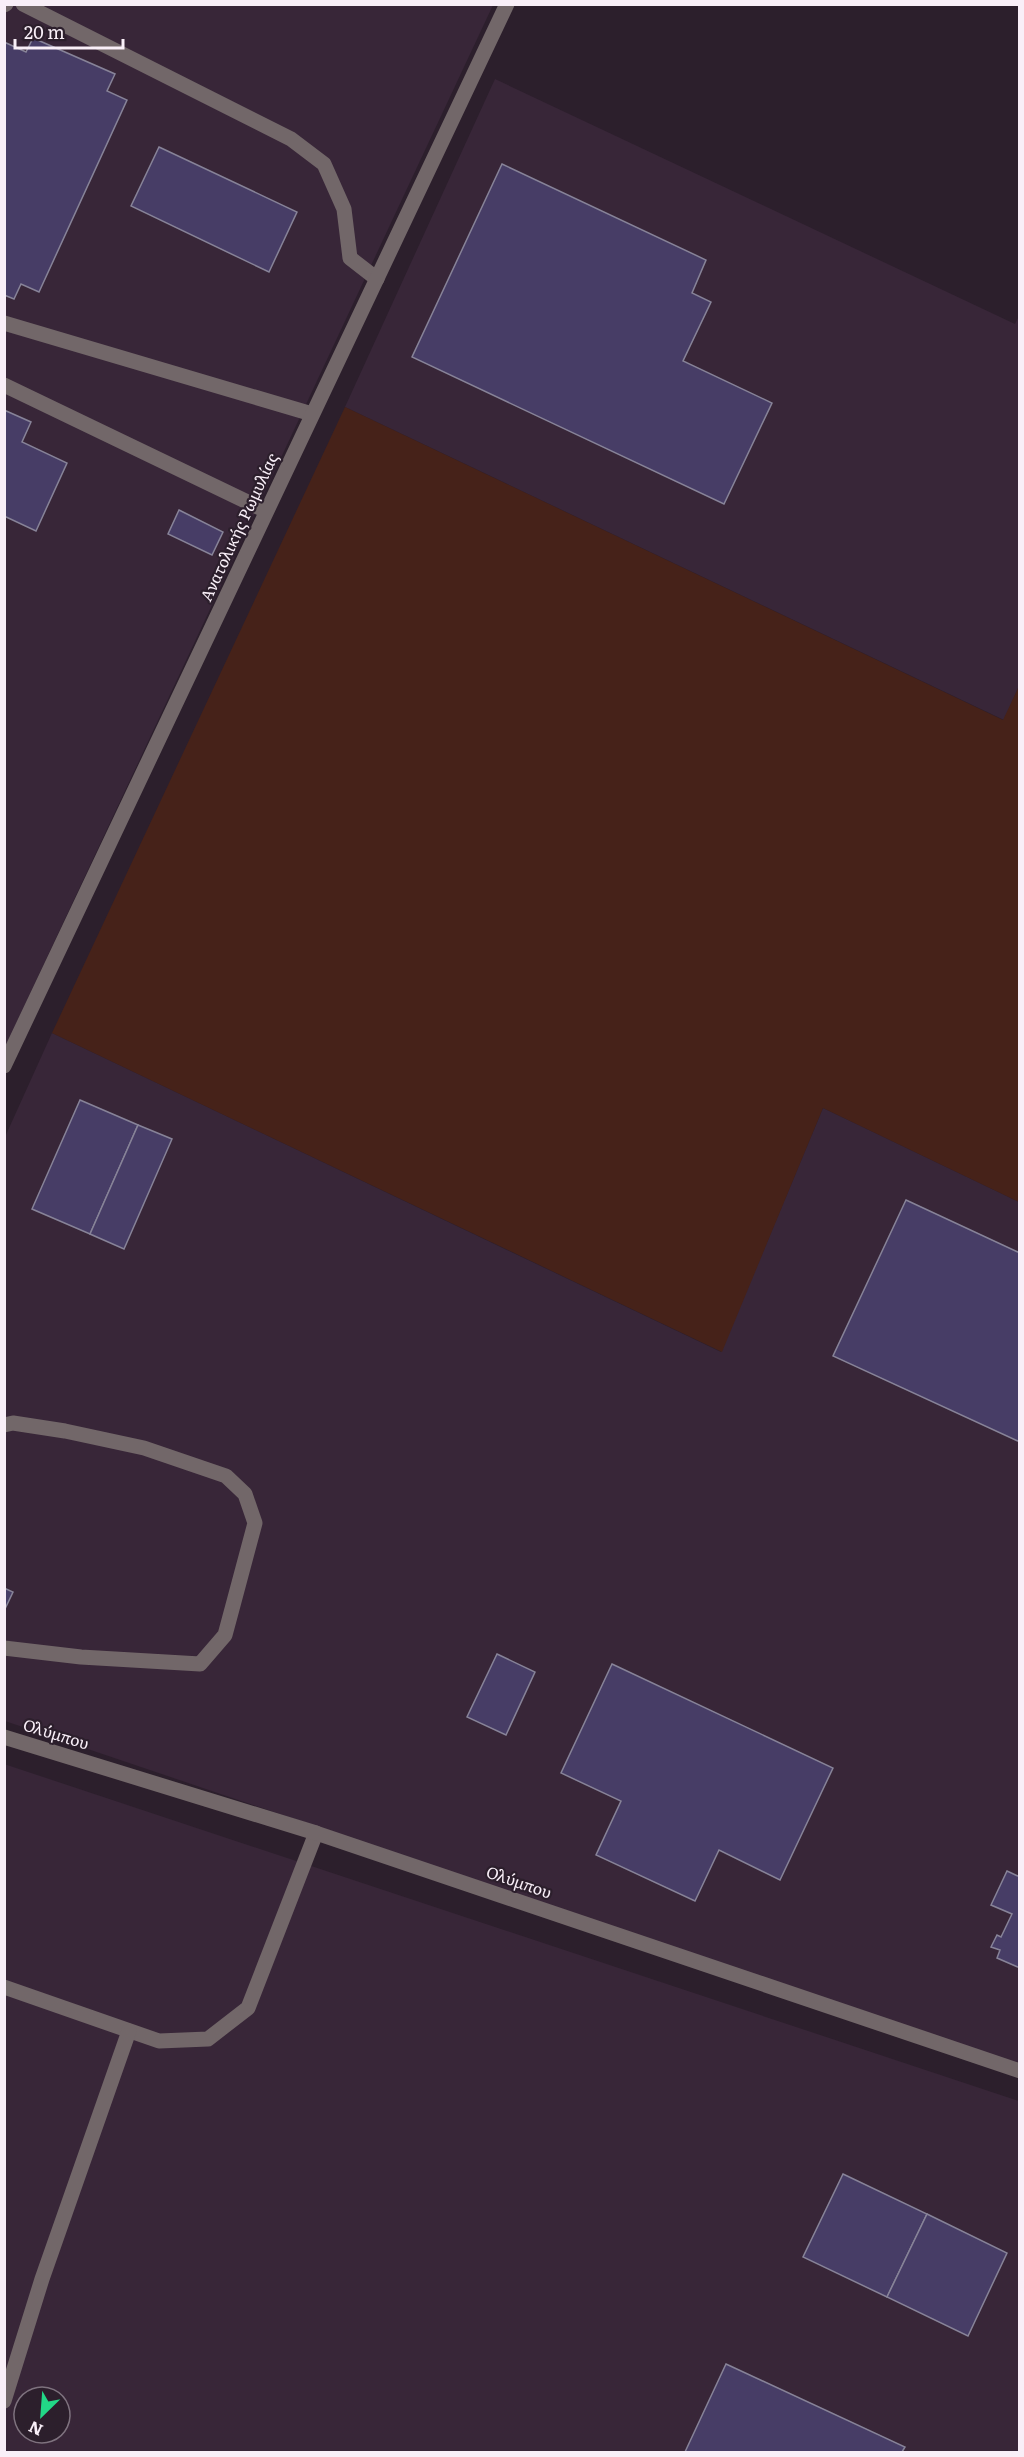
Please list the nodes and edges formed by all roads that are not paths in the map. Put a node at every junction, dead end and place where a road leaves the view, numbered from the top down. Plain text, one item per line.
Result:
1 (23, 4) edge
2 (507, 4) edge
3 (376, 279) junction
4 (4, 323) edge
5 (4, 385) edge
6 (312, 414) junction
7 (266, 511) junction
8 (4, 1066) edge
9 (4, 1425) edge
10 (4, 1648) edge
11 (4, 1737) edge
12 (316, 1833) junction
13 (4, 1987) edge
14 (129, 2031) junction
15 (1020, 2071) edge
16 (4, 2401) edge

1 - 3 street
2 - 3 street, Ανατολικής Ρωμυλίας
3 - 6 street, Ανατολικής Ρωμυλίας
4 - 6 street
5 - 7 street
6 - 7 street, Ανατολικής Ρωμυλίας
7 - 8 street, Ανατολικής Ρωμυλίας
9 - 10 street
11 - 12 street, Ολύμπου
12 - 14 street
12 - 15 street, Ολύμπου
13 - 14 street
14 - 16 street

